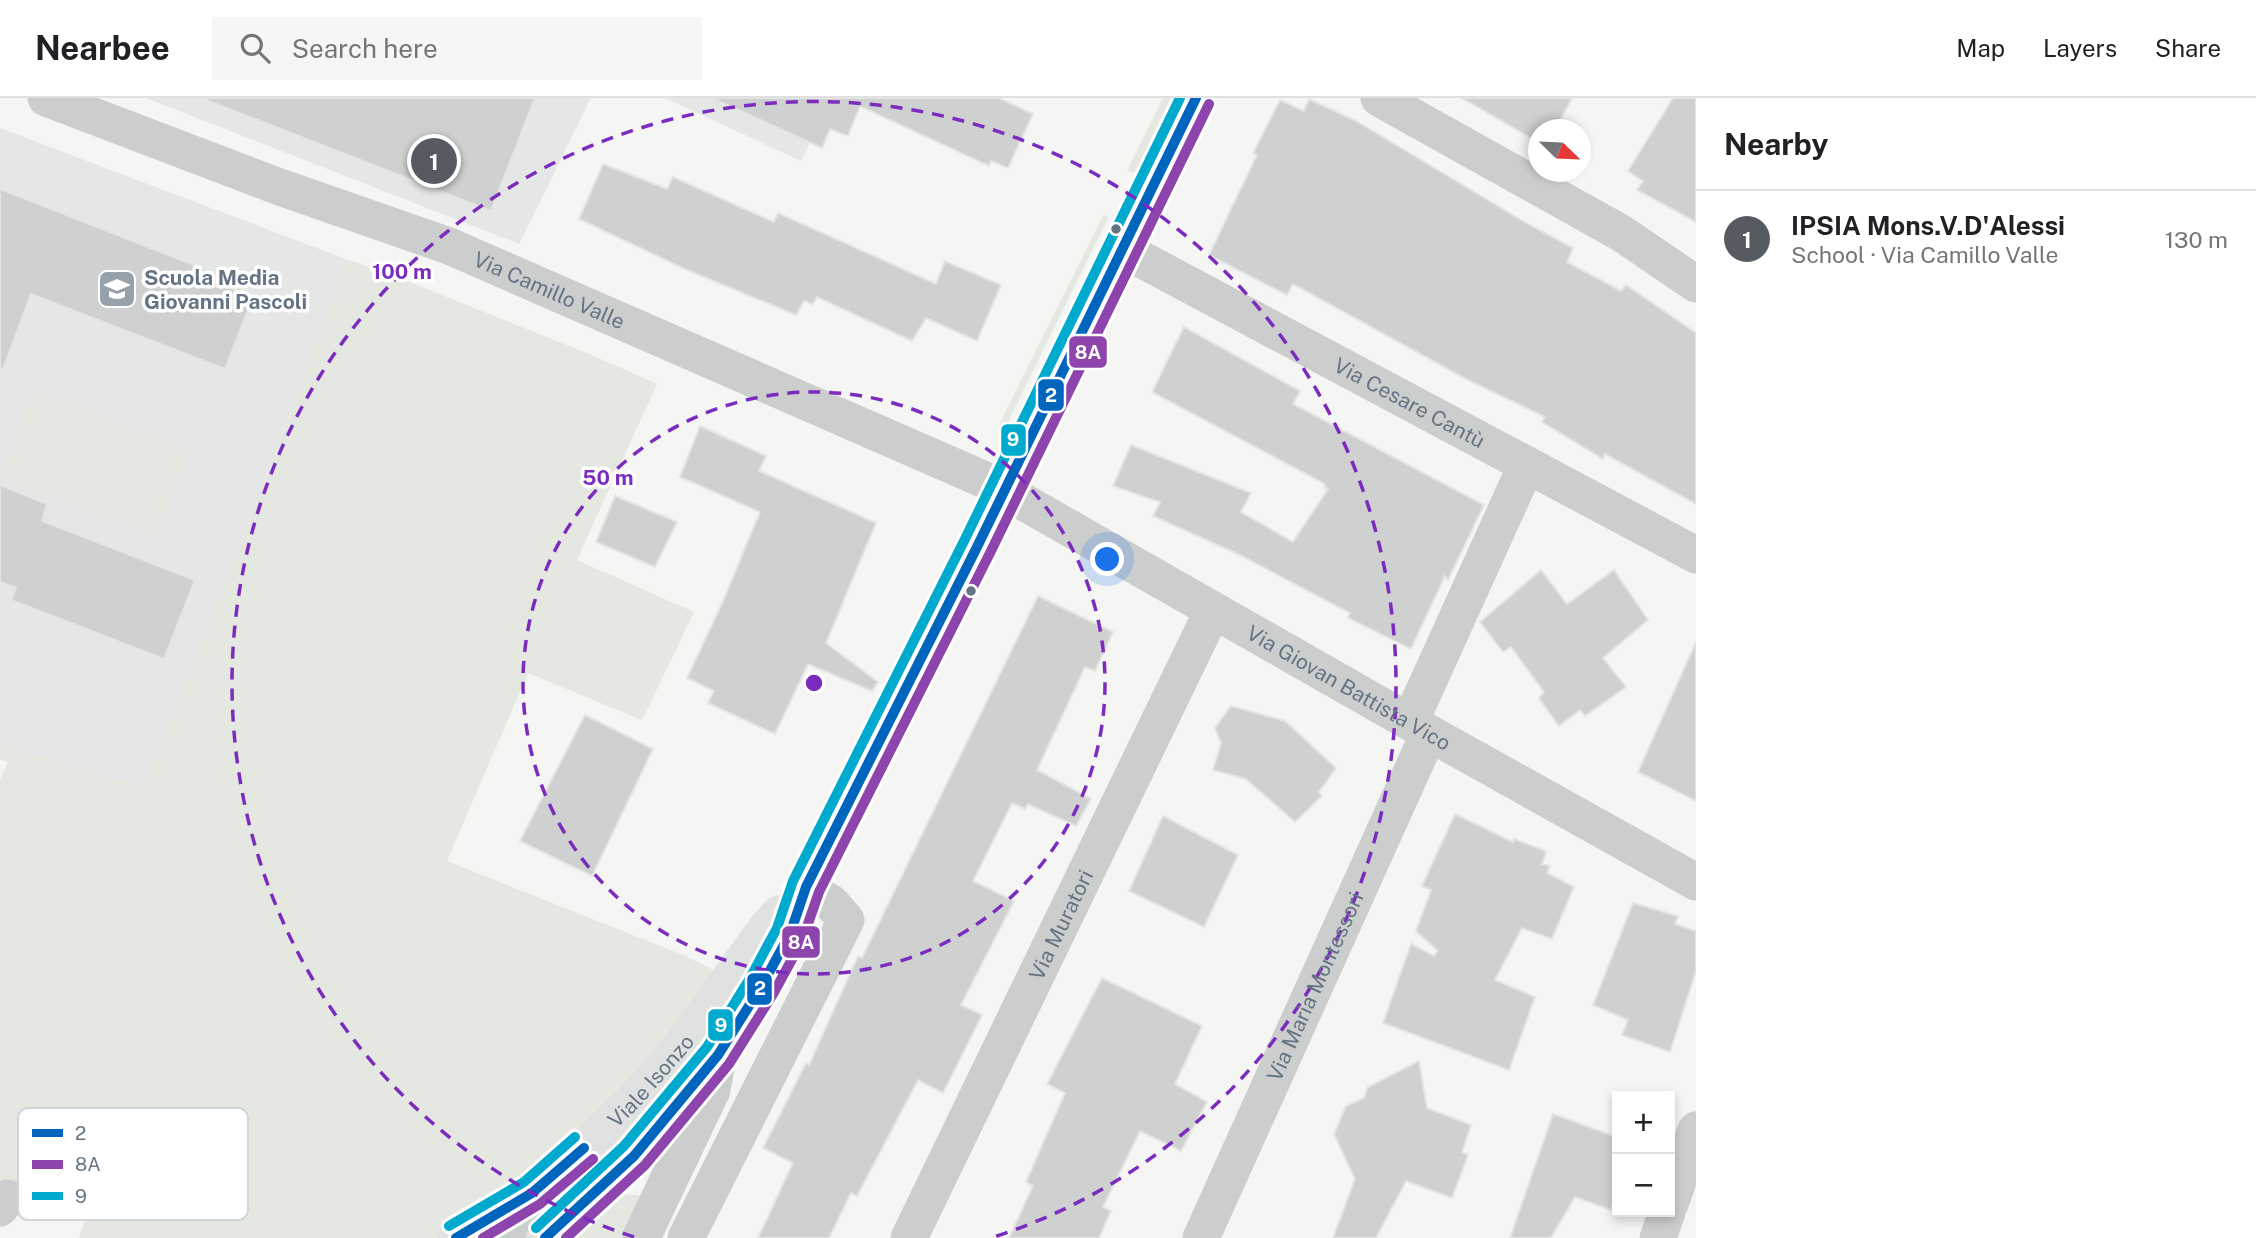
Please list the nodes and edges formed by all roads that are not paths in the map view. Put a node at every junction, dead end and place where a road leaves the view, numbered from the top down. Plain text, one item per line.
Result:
1 (46, 98) edge
2 (1196, 98) edge
3 (1379, 98) edge
4 (1122, 249) junction
5 (1696, 284) edge
6 (1526, 466) junction
7 (1003, 490) junction
8 (1696, 555) edge
9 (1213, 610) junction
10 (1420, 728) junction
11 (1696, 881) edge
12 (806, 887) junction
13 (718, 1055) junction
14 (1696, 1130) edge
15 (1675, 1190) edge
16 (532, 1194) junction
17 (1665, 1217) edge
18 (456, 1238) edge
19 (499, 1238) edge
20 (545, 1238) edge
21 (641, 1238) edge
22 (686, 1238) edge
23 (909, 1238) edge
24 (1201, 1238) edge
25 (1658, 1238) edge

1 - 7 street, Via Camillo Valle
2 - 4 main road, Viale Isonzo
3 - 5 street
4 - 6 street, Via Cesare Cantù
4 - 7 main road, Viale Isonzo
6 - 8 street, Via Cesare Cantù
6 - 10 street, Via Maria Montessori
7 - 9 street, Via Giovan Battista Vico
7 - 12 main road, Viale Isonzo
9 - 10 street, Via Giovan Battista Vico
9 - 23 street, Via Muratori
10 - 11 street, Via Giovan Battista Vico
10 - 24 street, Via Maria Montessori
12 - 13 main road, Viale Isonzo
12 - 16 main road, Viale Isonzo
12 - 22 street
13 - 20 main road, Viale Isonzo
13 - 21 street, Viale Isonzo
14 - 15 street
16 - 18 main road, Viale Isonzo
16 - 19 street, Viale Isonzo
17 - 25 street

